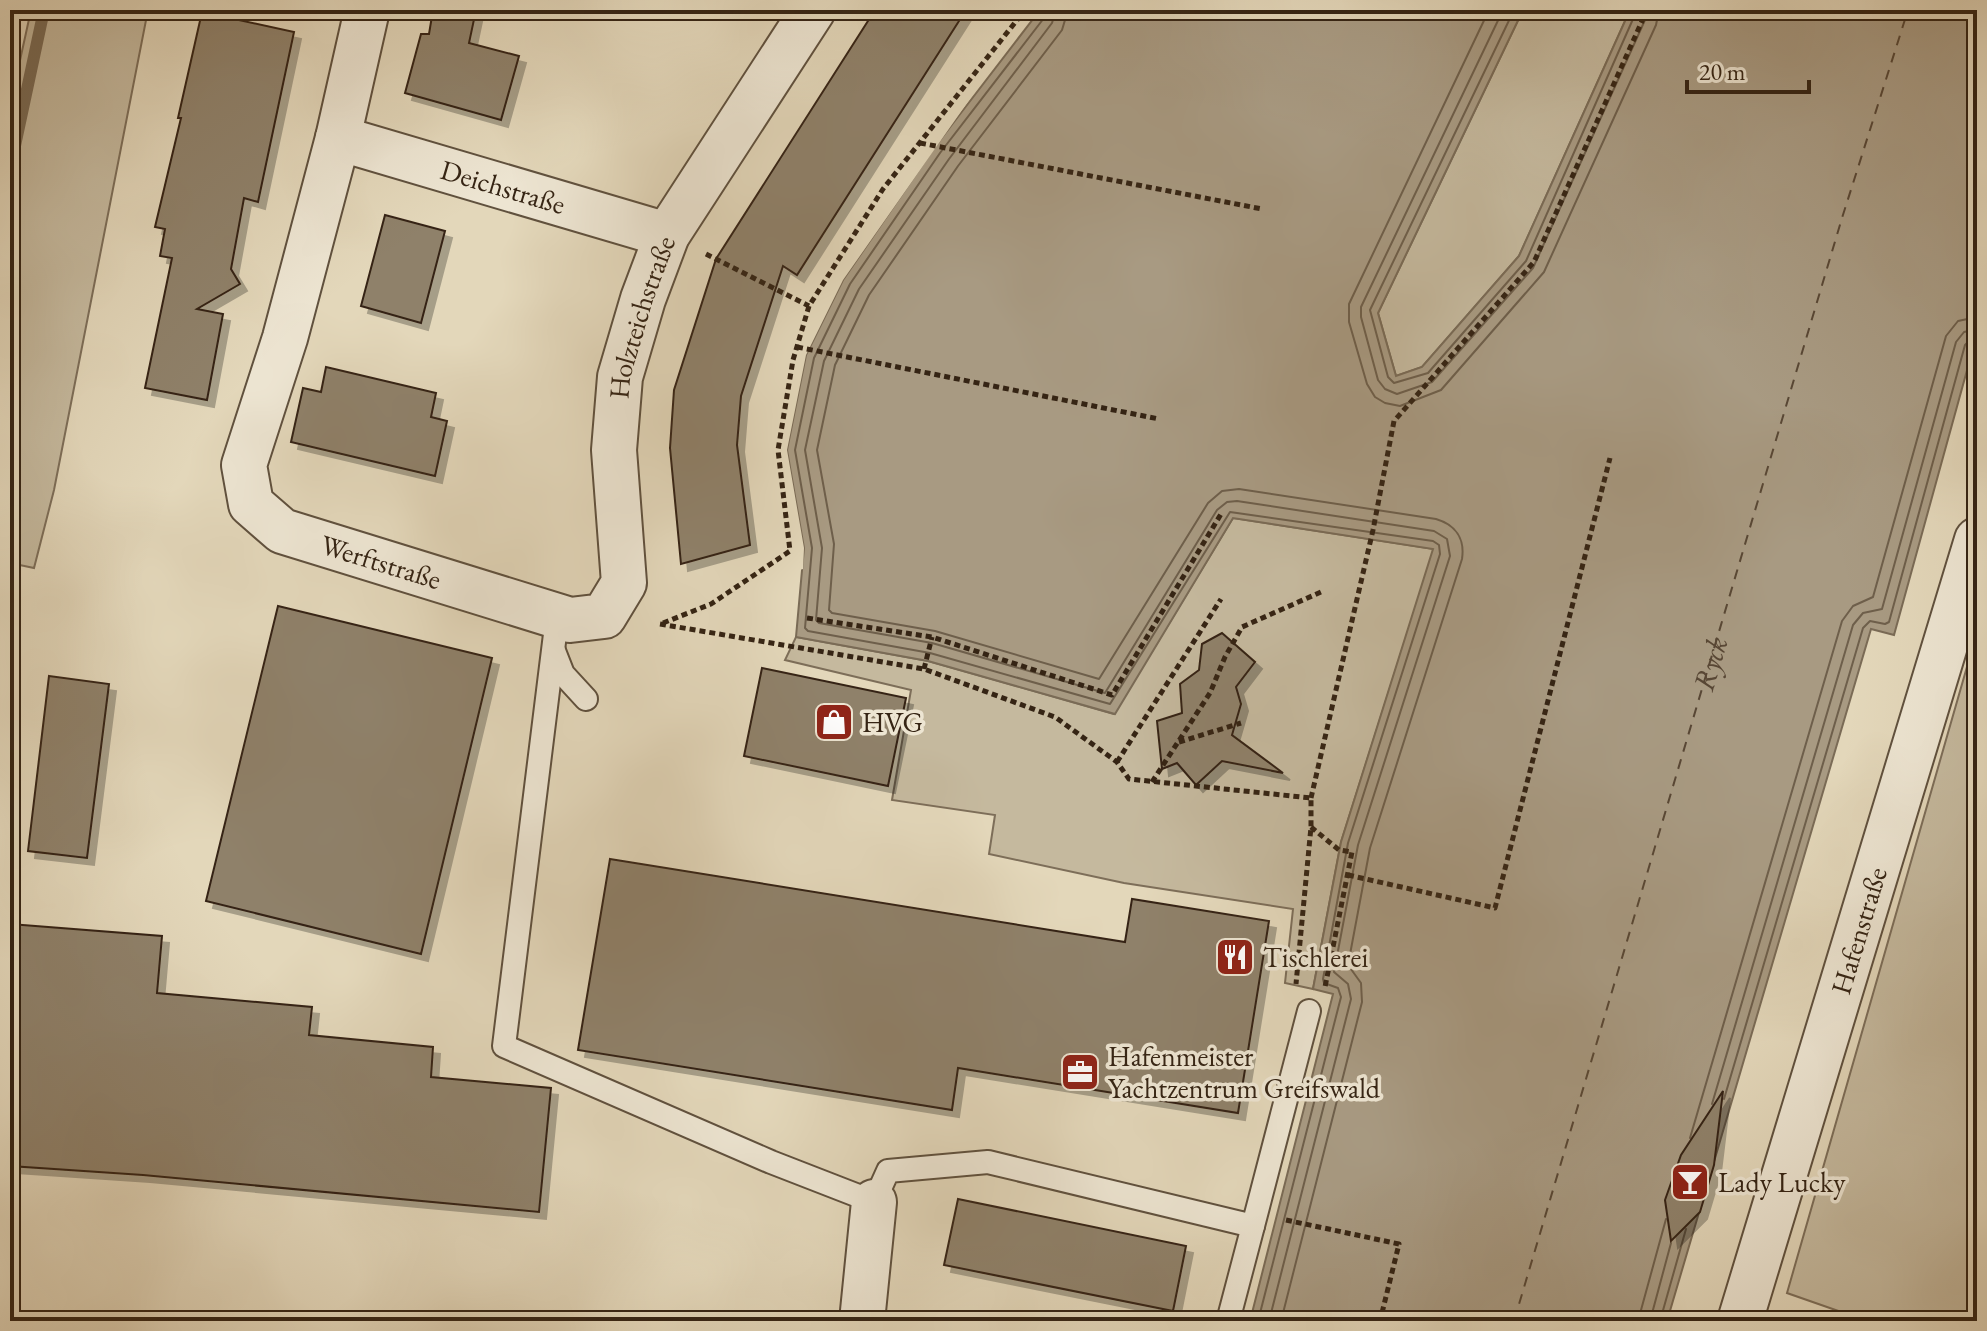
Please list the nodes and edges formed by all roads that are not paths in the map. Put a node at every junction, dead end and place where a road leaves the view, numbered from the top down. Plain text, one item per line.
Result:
1 (367, 10) edge
2 (813, 10) edge
3 (338, 138) junction
4 (667, 235) junction
5 (1977, 540) edge
6 (555, 634) junction
7 (586, 699) dead end
8 (1309, 1011) road end
9 (874, 1202) junction
10 (1253, 1226) junction
11 (862, 1321) edge
12 (1228, 1321) edge
13 (1741, 1321) edge

1 - 3 street
2 - 4 street, Holzteichstraße
3 - 4 street, Deichstraße
3 - 6 street, Werftstraße
4 - 6 street, Holzteichstraße
5 - 13 street, Hafenstraße
6 - 7 lane
6 - 9 lane
8 - 10 lane
9 - 10 lane
9 - 11 street
10 - 12 lane

